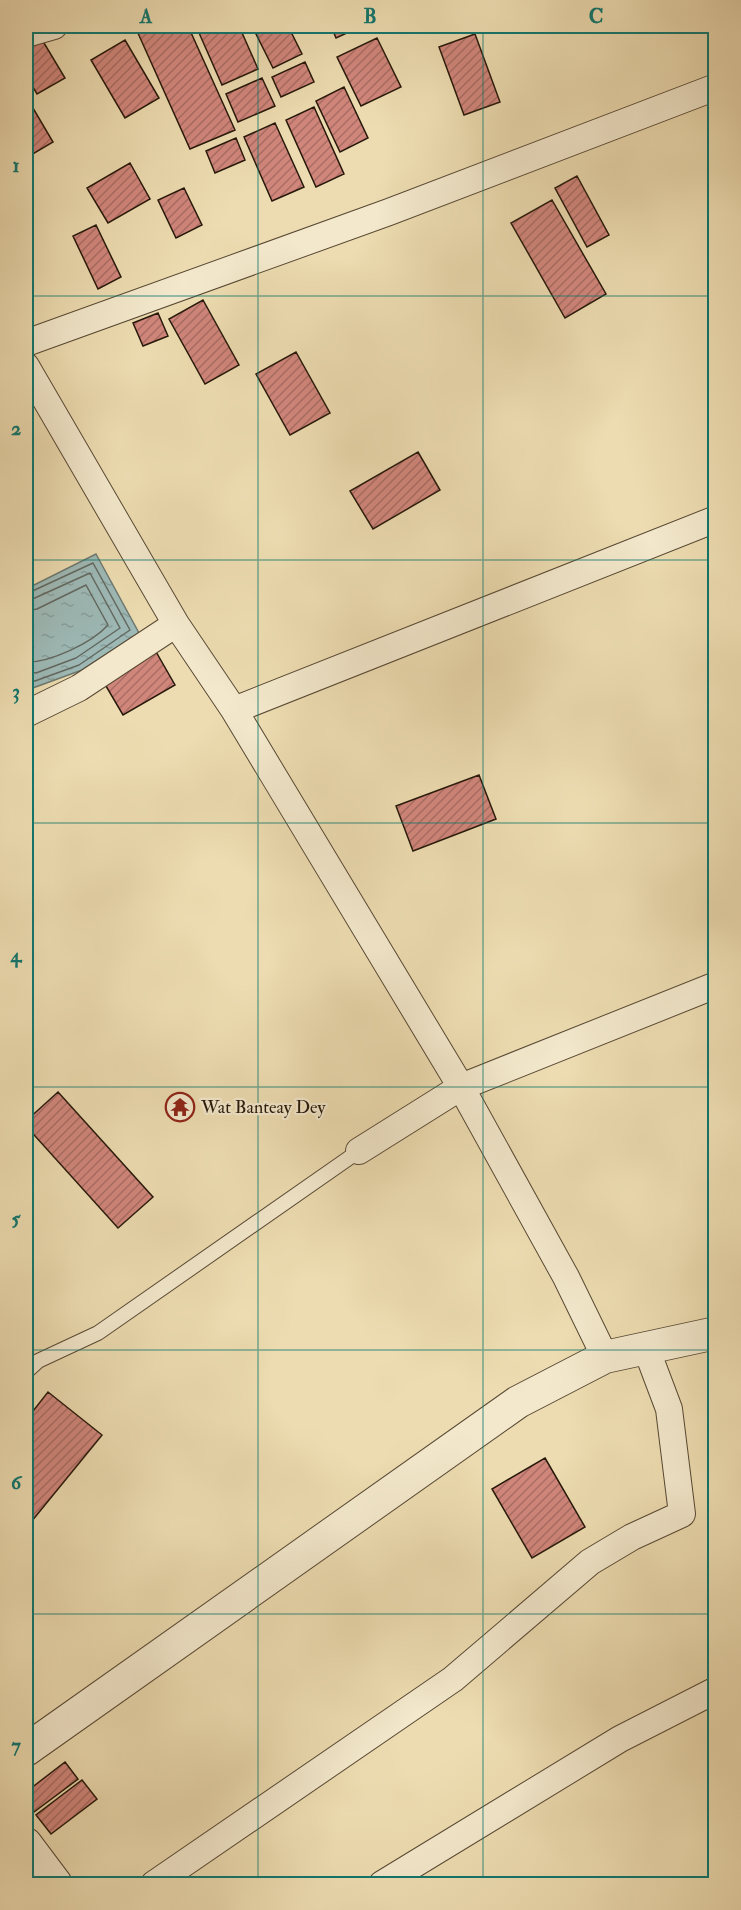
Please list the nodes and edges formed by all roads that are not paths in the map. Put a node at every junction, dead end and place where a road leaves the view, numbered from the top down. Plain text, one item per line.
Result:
1 (54, 26) edge
2 (26, 34) edge
3 (716, 87) edge
4 (26, 343) edge
5 (26, 366) edge
6 (716, 519) edge
7 (176, 624) junction
8 (234, 710) junction
9 (26, 714) edge
10 (716, 985) edge
11 (461, 1087) junction
12 (359, 1151) joint
13 (716, 1333) edge
14 (646, 1348) junction
15 (605, 1358) junction
16 (26, 1372) edge
17 (716, 1690) edge
18 (26, 1749) edge
19 (26, 1844) edge
20 (56, 1884) edge
21 (153, 1884) edge
22 (382, 1884) edge

1 - 2 street
3 - 4 street
5 - 7 street
6 - 8 street
7 - 8 street
7 - 9 street
8 - 11 street
10 - 11 street
11 - 12 street
11 - 15 street
12 - 16 lane
13 - 14 street
14 - 15 street
14 - 21 street
15 - 18 street
17 - 22 street
19 - 20 street

